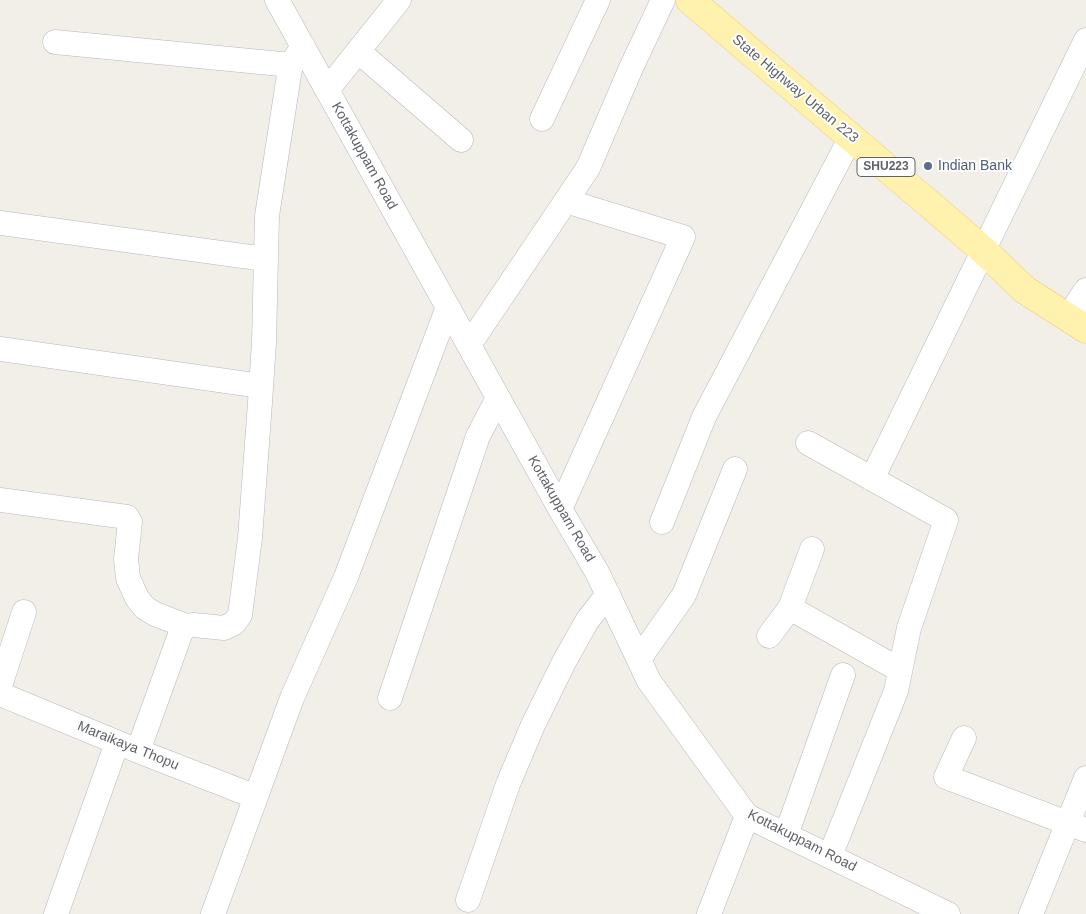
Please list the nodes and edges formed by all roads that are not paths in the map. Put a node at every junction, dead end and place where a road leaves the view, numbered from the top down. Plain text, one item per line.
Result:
1 (277, 0) edge
2 (399, 0) edge
3 (598, 0) edge
4 (662, 0) edge
5 (690, 0) edge
6 (1086, 40) edge
7 (55, 42) dead end
8 (358, 51) junction
9 (297, 56) junction
10 (327, 90) junction
11 (542, 119) dead end
12 (851, 137) junction
13 (462, 140) dead end
14 (566, 201) junction
15 (0, 223) edge
16 (982, 250) junction
17 (265, 259) junction
18 (1086, 290) edge
19 (448, 307) junction
20 (1077, 323) edge
21 (469, 345) junction
22 (0, 349) edge
23 (261, 386) junction
24 (498, 398) junction
25 (808, 443) dead end
26 (735, 469) dead end
27 (872, 479) junction
28 (0, 500) edge
29 (560, 508) junction
30 (662, 522) dead end
31 (812, 549) dead end
32 (608, 594) junction
33 (790, 608) junction
34 (24, 612) dead end
35 (186, 626) junction
36 (769, 636) dead end
37 (639, 659) junction
38 (900, 670) junction
39 (843, 675) dead end
40 (0, 686) edge
41 (0, 694) edge
42 (390, 698) dead end
43 (964, 738) dead end
44 (127, 747) junction
45 (1086, 778) edge
46 (256, 797) junction
47 (747, 816) junction
48 (1077, 826) edge
49 (786, 835) junction
50 (830, 856) junction
51 (468, 900) dead end
52 (56, 914) edge
53 (213, 914) edge
54 (709, 914) edge
55 (948, 914) edge
56 (1031, 914) edge

1 - 9 street, Kottakuppam Road
2 - 8 street
3 - 11 street
4 - 14 street
5 - 12 main road, State Highway Urban 223 / SHU223
6 - 16 street
7 - 9 street
8 - 10 street
8 - 13 street
9 - 10 street, Kottakuppam Road
9 - 17 street
10 - 19 street, Kottakuppam Road
12 - 16 main road, State Highway Urban 223 / SHU223
12 - 30 street
14 - 21 street
14 - 29 street
15 - 17 street
16 - 20 main road, State Highway Urban 223 / SHU223
16 - 27 street
17 - 23 street
18 - 20 street
19 - 21 street, Kottakuppam Road
19 - 46 street
21 - 24 street, Kottakuppam Road
22 - 23 street
23 - 35 street
24 - 29 street, Kottakuppam Road
24 - 42 street
25 - 27 street
26 - 37 street
27 - 38 street
28 - 35 street
29 - 32 street, Kottakuppam Road
31 - 33 street
32 - 37 street, Kottakuppam Road
32 - 51 street
33 - 36 street
33 - 38 street
34 - 40 street
35 - 44 street
37 - 47 street, Kottakuppam Road
38 - 50 street
39 - 49 street
41 - 44 street, Maraikaya Thopu
43 - 48 street
44 - 46 street, Maraikaya Thopu
44 - 52 street
45 - 48 street
46 - 53 street
47 - 49 street, Kottakuppam Road
47 - 54 street
48 - 56 street
49 - 50 street, Kottakuppam Road
50 - 55 street, Kottakuppam Road

